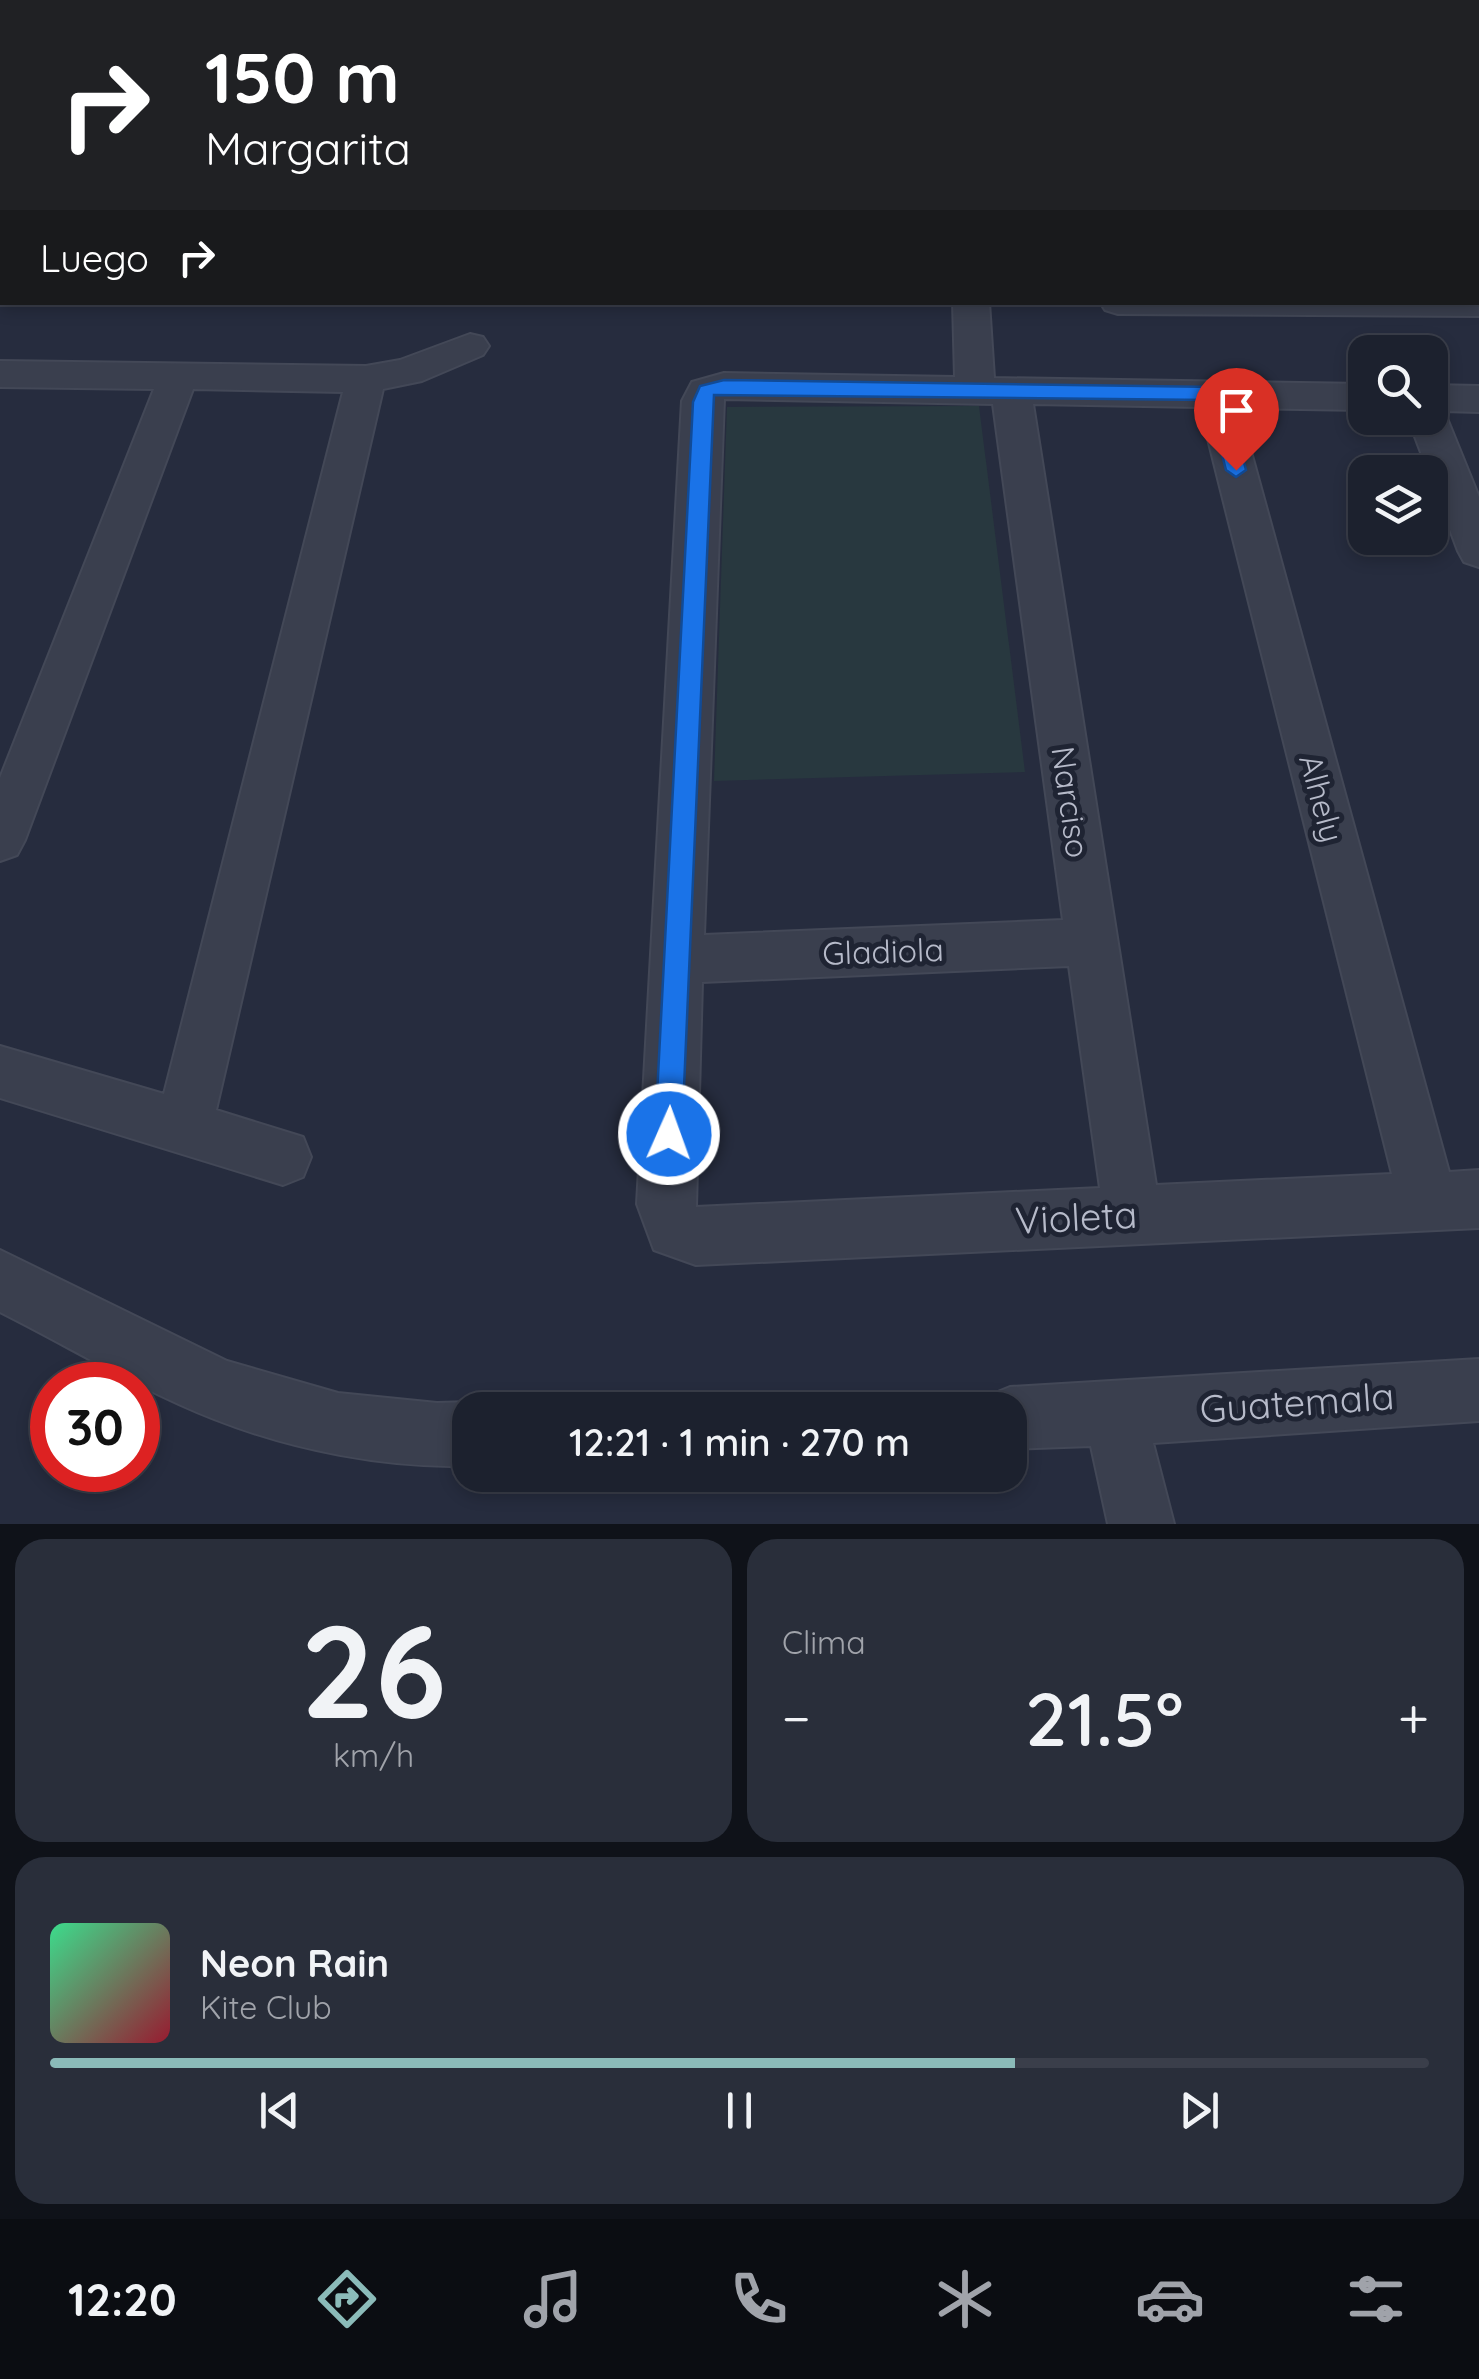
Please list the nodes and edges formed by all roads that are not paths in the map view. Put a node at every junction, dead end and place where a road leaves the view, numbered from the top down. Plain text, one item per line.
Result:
1 (940, 305) edge
2 (971, 305) edge
3 (470, 346) dead end
4 (0, 374) edge
5 (178, 377) junction
6 (366, 379) junction
7 (976, 389) junction
8 (1216, 394) junction
9 (1348, 397) edge
10 (1448, 398) edge
11 (1479, 398) edge
12 (1435, 435) edge
13 (1479, 551) edge
14 (0, 840) edge
15 (1091, 942) junction
16 (675, 960) junction
17 (0, 1072) edge
18 (184, 1127) junction
19 (283, 1158) dead end
20 (1453, 1200) edge
21 (1132, 1214) junction
22 (0, 1280) edge
23 (1479, 1390) edge
24 (1115, 1414) junction
25 (1027, 1417) edge
26 (452, 1434) edge
27 (1141, 1524) edge

1 - 7 street
2 - 7 street
3 - 6 street
4 - 5 street
5 - 6 street
5 - 14 street
6 - 18 street
7 - 8 street
7 - 15 street, Narciso
7 - 16 street
8 - 9 street
8 - 20 street, Alhely
10 - 11 street
12 - 13 street
15 - 16 street, Gladiola
15 - 21 street, Narciso
16 - 21 street, Violeta
17 - 18 street
18 - 19 street
20 - 21 street, Violeta
22 - 26 street
23 - 24 street, Guatemala
24 - 25 street, Guatemala
24 - 27 street

